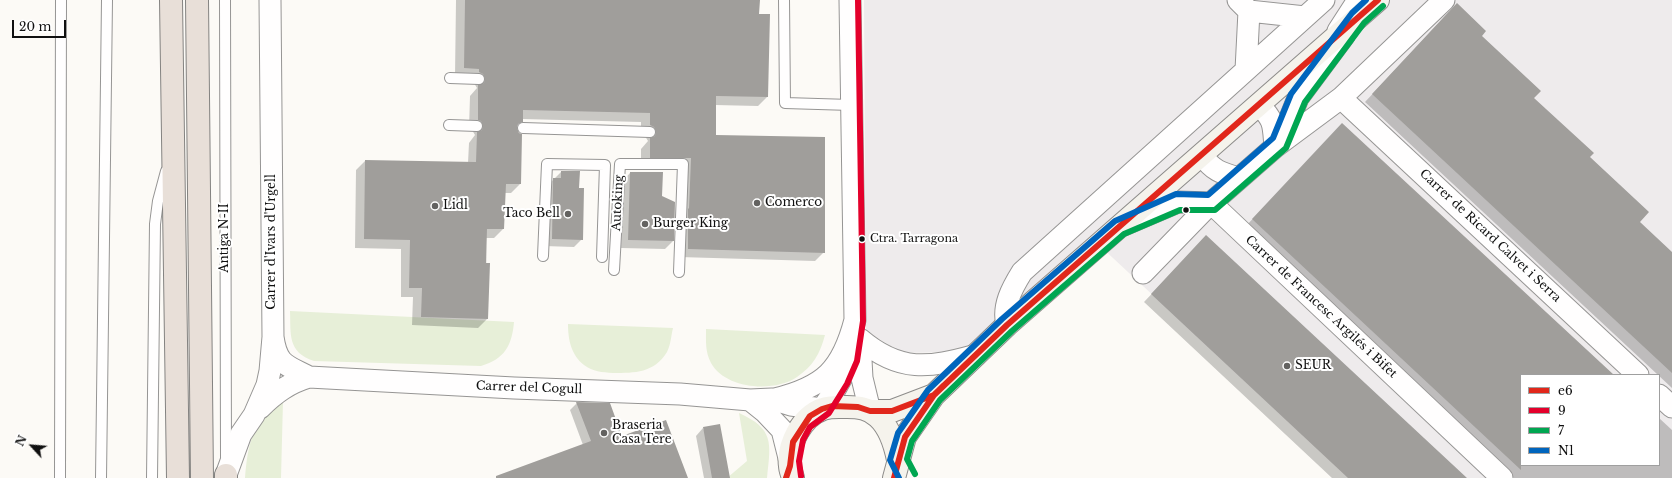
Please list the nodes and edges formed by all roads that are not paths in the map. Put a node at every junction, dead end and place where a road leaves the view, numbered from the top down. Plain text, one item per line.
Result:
1 (61, 0) edge
2 (107, 0) edge
3 (171, 0) edge
4 (197, 0) edge
5 (225, 0) edge
6 (270, 0) edge
7 (784, 0) edge
8 (850, 0) edge
9 (1324, 0) edge
10 (1378, 0) edge
11 (1444, 0) edge
12 (1244, 5) edge
13 (1358, 9) edge
14 (1305, 17) junction
15 (1246, 70) junction
16 (450, 78) dead end
17 (478, 79) dead end
18 (1341, 98) junction
19 (851, 104) junction
20 (1259, 105) junction
21 (449, 125) dead end
22 (477, 126) dead end
23 (523, 128) dead end
24 (650, 132) dead end
25 (173, 142) junction
26 (1277, 145) junction
27 (1202, 155) junction
28 (1240, 178) junction
29 (1211, 203) junction
30 (1120, 227) junction
31 (543, 256) dead end
32 (602, 257) dead end
33 (614, 270) dead end
34 (680, 272) dead end
35 (1143, 273) dead end
36 (1007, 326) junction
37 (856, 331) junction
38 (273, 337) junction
39 (976, 356) junction
40 (1637, 374) edge
41 (309, 377) junction
42 (934, 395) junction
43 (1660, 396) edge
44 (772, 399) junction
45 (750, 400) junction
46 (1672, 407) edge
47 (822, 409) junction
48 (870, 411) junction
49 (254, 415) junction
50 (789, 470) edge
51 (900, 472) edge
52 (226, 477) edge
53 (60, 478) edge
54 (102, 478) edge
55 (152, 478) edge
56 (178, 478) edge
57 (202, 478) edge
58 (1502, 478) edge

1 - 53 lane
2 - 54 lane
3 - 25 highway
4 - 57 highway
5 - 52 lane, Antiga N-II
6 - 38 street, Carrer d'Ivars d'Urgell
7 - 19 lane
8 - 19 street
9 - 14 street
10 - 13 street
11 - 18 street
12 - 14 street
12 - 15 street
13 - 20 street
13 - 26 street
14 - 15 street
15 - 36 street
16 - 17 lane
18 - 26 street
18 - 40 street, Carrer de Ricard Calvet i Serra
19 - 37 street
20 - 26 street
20 - 27 street
21 - 22 lane
23 - 24 lane
25 - 55 lane
25 - 56 highway
26 - 28 street
27 - 28 street
27 - 30 street
28 - 29 street
29 - 30 street
29 - 35 street
29 - 58 street, Carrer de Francesc Argilés i Bifet
30 - 36 street
31 - 32 lane
33 - 34 lane, Autoking
36 - 39 street
37 - 39 street
37 - 44 street
37 - 47 street
37 - 48 street
38 - 41 street
38 - 49 street, Carrer d'Ivars d'Urgell
39 - 42 street
41 - 45 street, Carrer del Cogull
41 - 49 street
42 - 48 street
42 - 51 street
43 - 46 street
44 - 45 street, Carrer del Cogull
44 - 47 street, Carrer del Cogull
45 - 50 street
47 - 48 street
47 - 50 street
48 - 51 street
49 - 52 street, Carrer d'Ivars d'Urgell

